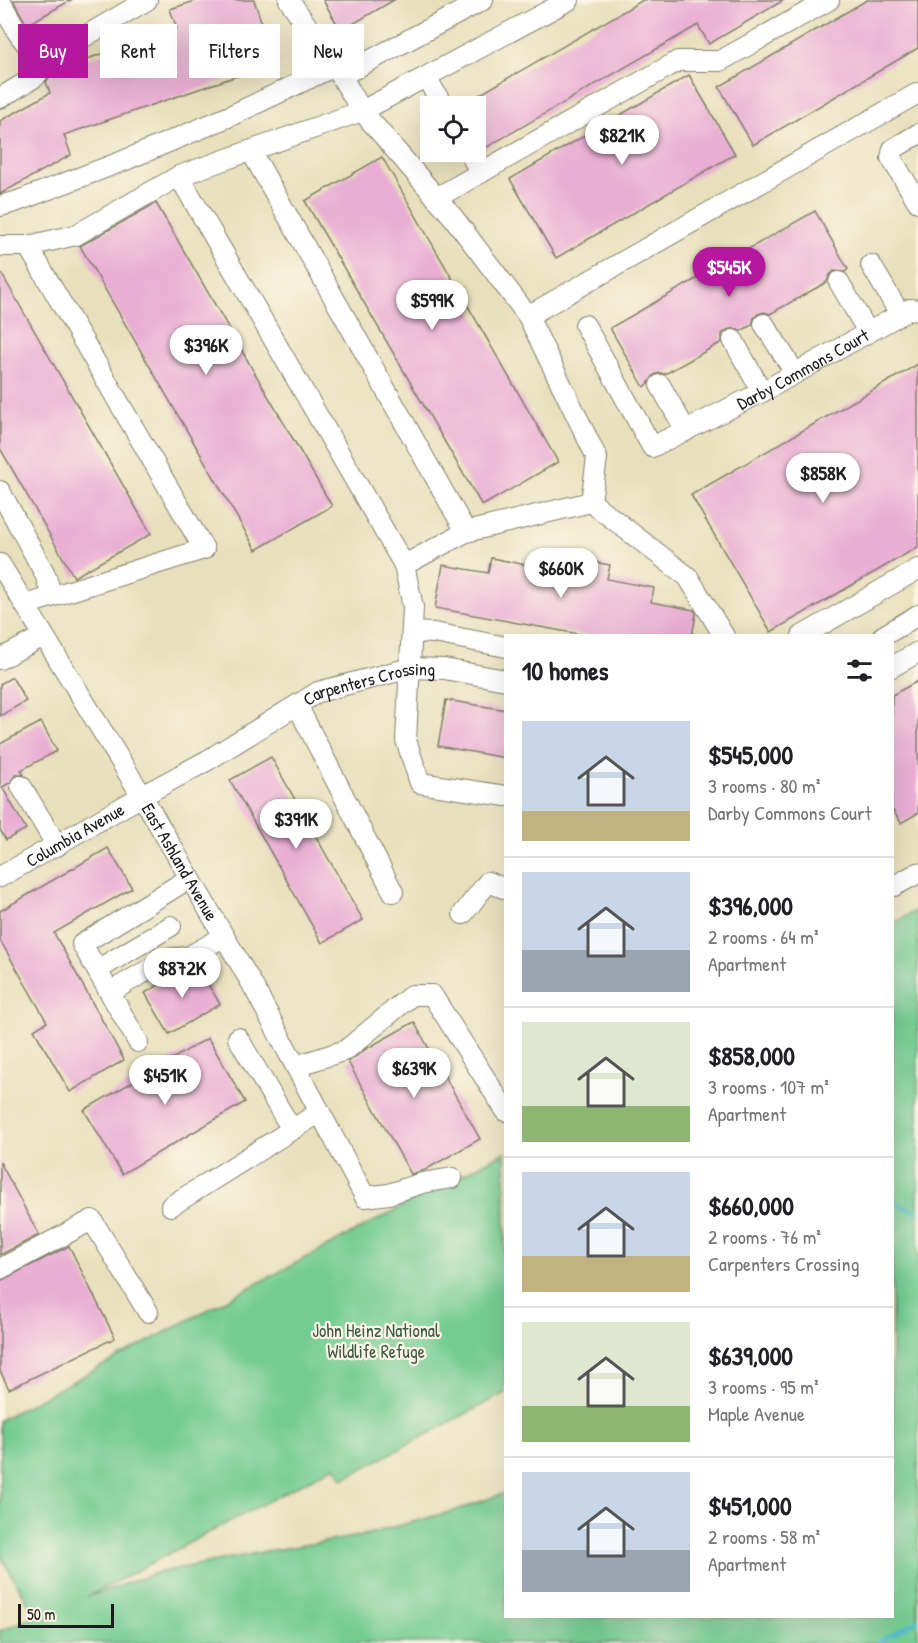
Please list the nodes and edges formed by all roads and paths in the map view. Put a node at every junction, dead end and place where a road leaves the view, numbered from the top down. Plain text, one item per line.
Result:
1 (147, 0) edge
2 (289, 0) edge
3 (483, 0) edge
4 (569, 0) edge
5 (829, 0) edge
6 (0, 1) edge
7 (306, 24) edge
8 (18, 33) edge
9 (88, 35) edge
10 (364, 58) edge
11 (426, 77) junction
12 (33, 78) edge
13 (322, 78) edge
14 (342, 78) edge
15 (918, 93) edge
16 (437, 96) edge
17 (0, 98) edge
18 (362, 111) junction
19 (918, 134) edge
20 (251, 151) junction
21 (475, 162) edge
22 (481, 173) junction
23 (179, 176) junction
24 (436, 198) junction
25 (918, 202) edge
26 (0, 206) edge
27 (0, 246) edge
28 (28, 246) junction
29 (871, 265) dead end
30 (839, 282) dead end
31 (909, 312) edge
32 (528, 316) junction
33 (764, 324) dead end
34 (585, 325) dead end
35 (868, 332) junction
36 (733, 340) dead end
37 (795, 373) junction
38 (660, 385) dead end
39 (762, 392) junction
40 (686, 431) junction
41 (0, 491) edge
42 (591, 502) junction
43 (465, 532) junction
44 (0, 564) edge
45 (404, 565) junction
46 (918, 569) edge
47 (52, 597) junction
48 (25, 605) junction
49 (918, 615) edge
50 (412, 632) junction
51 (723, 634) edge
52 (805, 634) edge
53 (886, 634) edge
54 (44, 636) junction
55 (504, 647) edge
56 (918, 652) edge
57 (0, 659) edge
58 (894, 667) edge
59 (410, 668) junction
60 (504, 680) edge
61 (297, 705) junction
62 (243, 739) joint
63 (21, 786) dead end
64 (142, 796) junction
65 (504, 796) edge
66 (57, 846) junction
67 (918, 873) edge
68 (0, 877) edge
69 (190, 878) junction
70 (894, 885) edge
71 (504, 888) edge
72 (393, 892) dead end
73 (463, 914) dead end
74 (171, 926) dead end
75 (223, 937) junction
76 (97, 970) junction
77 (110, 992) junction
78 (238, 1038) dead end
79 (138, 1042) dead end
80 (296, 1066) junction
81 (504, 1108) edge
82 (320, 1112) junction
83 (292, 1130) junction
84 (452, 1178) dead end
85 (171, 1206) dead end
86 (0, 1269) edge
87 (148, 1312) dead end

1 - 9 street
2 - 7 street
3 - 10 street
4 - 11 street
5 - 22 street
6 - 8 street
11 - 16 street
11 - 18 street
12 - 17 street
13 - 26 street
14 - 18 street
15 - 32 street
18 - 20 street
18 - 24 street
19 - 25 street
20 - 23 street
20 - 43 street
21 - 22 street
22 - 24 street
23 - 28 street
23 - 45 street
24 - 32 street
27 - 28 street
28 - 47 street
29 - 31 street
30 - 35 street
31 - 35 street, Darby Commons Court
32 - 42 street
33 - 37 street
34 - 40 street, Darby Commons Court
35 - 37 street, Darby Commons Court
36 - 39 street
37 - 39 street, Darby Commons Court
38 - 40 street
39 - 40 street, Darby Commons Court
41 - 47 street
42 - 43 street
42 - 51 street
43 - 45 street
44 - 48 street, East Ashland Avenue
45 - 50 street
46 - 52 street
47 - 48 street
48 - 54 street, East Ashland Avenue
49 - 53 street
50 - 55 street
50 - 59 street
54 - 57 street
54 - 64 street, East Ashland Avenue
56 - 58 street
59 - 60 street, Carpenters Crossing
59 - 61 street, Carpenters Crossing
59 - 65 street
61 - 62 street, Carpenters Crossing
61 - 72 street
62 - 64 street, Columbia Avenue
63 - 66 street
64 - 66 street, Columbia Avenue
64 - 69 street, East Ashland Avenue
66 - 68 street, Columbia Avenue
67 - 70 street
69 - 75 street, East Ashland Avenue
69 - 76 street
71 - 73 street
74 - 76 street
75 - 77 street
75 - 80 street, East Ashland Avenue
76 - 77 street
77 - 79 street
78 - 83 street
80 - 81 street
80 - 82 street, East Ashland Avenue
82 - 83 street
82 - 84 street, East Ashland Avenue
83 - 85 street
86 - 87 street

